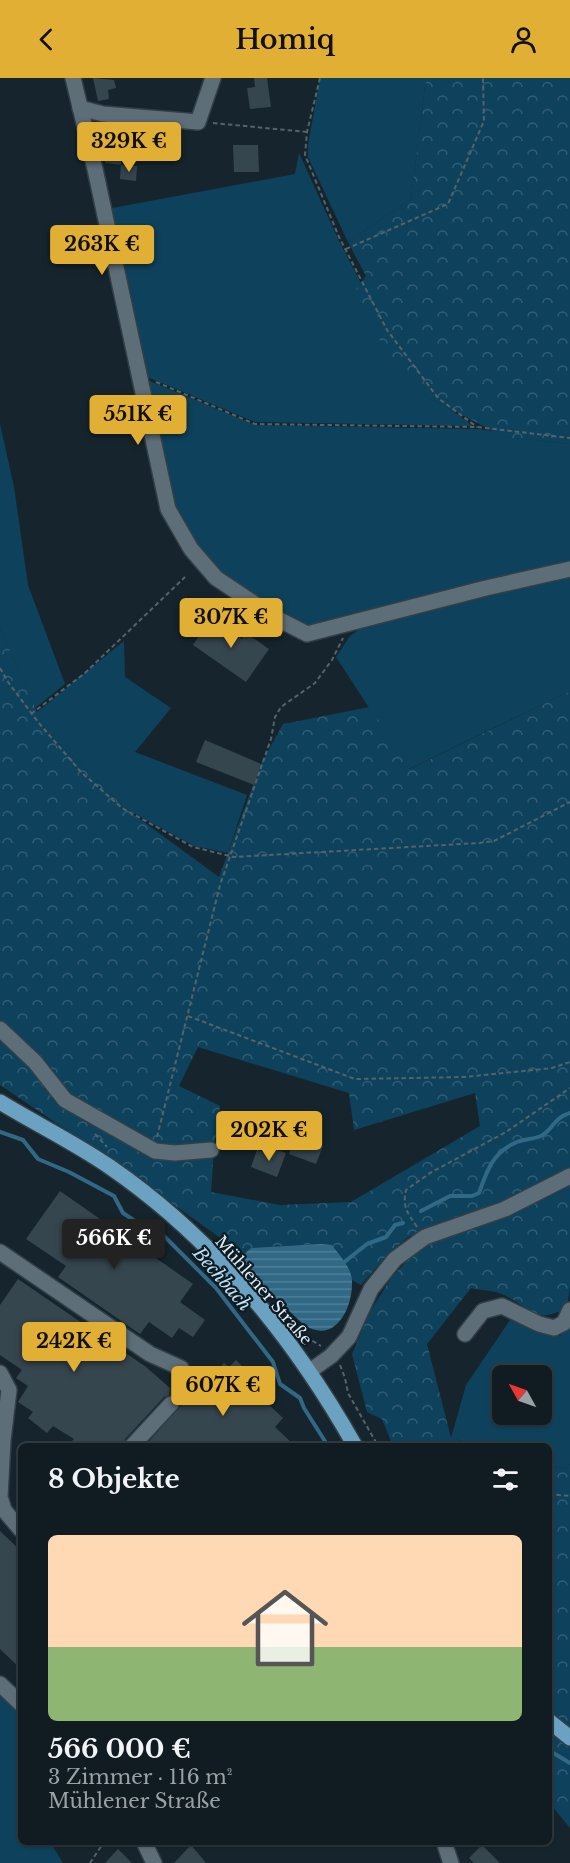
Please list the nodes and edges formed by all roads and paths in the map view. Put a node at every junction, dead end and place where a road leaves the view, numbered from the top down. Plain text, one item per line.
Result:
1 (73, 78) edge
2 (213, 78) edge
3 (320, 78) edge
4 (483, 78) edge
5 (80, 108) junction
6 (198, 122) junction
7 (308, 132) junction
8 (346, 249) junction
9 (140, 375) junction
10 (477, 428) junction
11 (570, 438) edge
12 (570, 569) edge
13 (185, 576) dead end
14 (346, 625) junction
15 (0, 668) edge
16 (31, 714) junction
17 (570, 802) edge
18 (230, 855) junction
19 (188, 1016) junction
20 (0, 1029) edge
21 (570, 1062) edge
22 (570, 1088) edge
23 (0, 1102) edge
24 (211, 1150) dead end
25 (155, 1151) junction
26 (570, 1176) edge
27 (425, 1237) junction
28 (0, 1252) edge
29 (570, 1310) edge
30 (465, 1334) dead end
31 (310, 1371) junction
32 (0, 1373) edge
33 (135, 1443) edge
34 (353, 1443) edge
35 (552, 1494) edge
36 (570, 1496) edge
37 (18, 1526) edge
38 (0, 1684) edge
39 (18, 1701) edge
40 (552, 1723) edge
41 (570, 1738) edge
42 (102, 1845) edge
43 (145, 1845) edge
44 (445, 1845) edge
45 (90, 1863) edge
46 (154, 1863) edge
47 (451, 1863) edge

1 - 5 street
2 - 6 street
3 - 7 path
4 - 8 path
5 - 6 street
5 - 9 street
6 - 7 path
7 - 8 path
8 - 10 path
9 - 10 path
9 - 14 street
10 - 11 path
12 - 14 street
13 - 16 path
14 - 18 path
15 - 16 path
16 - 18 path
17 - 18 path
18 - 19 path
19 - 21 path
19 - 25 path
20 - 25 street
22 - 27 path
23 - 31 main road, Mühlener Straße
24 - 25 street
26 - 27 street
27 - 31 street
28 - 33 street
29 - 30 street
31 - 34 main road, Mühlener Straße
32 - 37 street
35 - 36 path
38 - 39 street
40 - 41 main road
42 - 45 path
43 - 46 street
44 - 47 street

